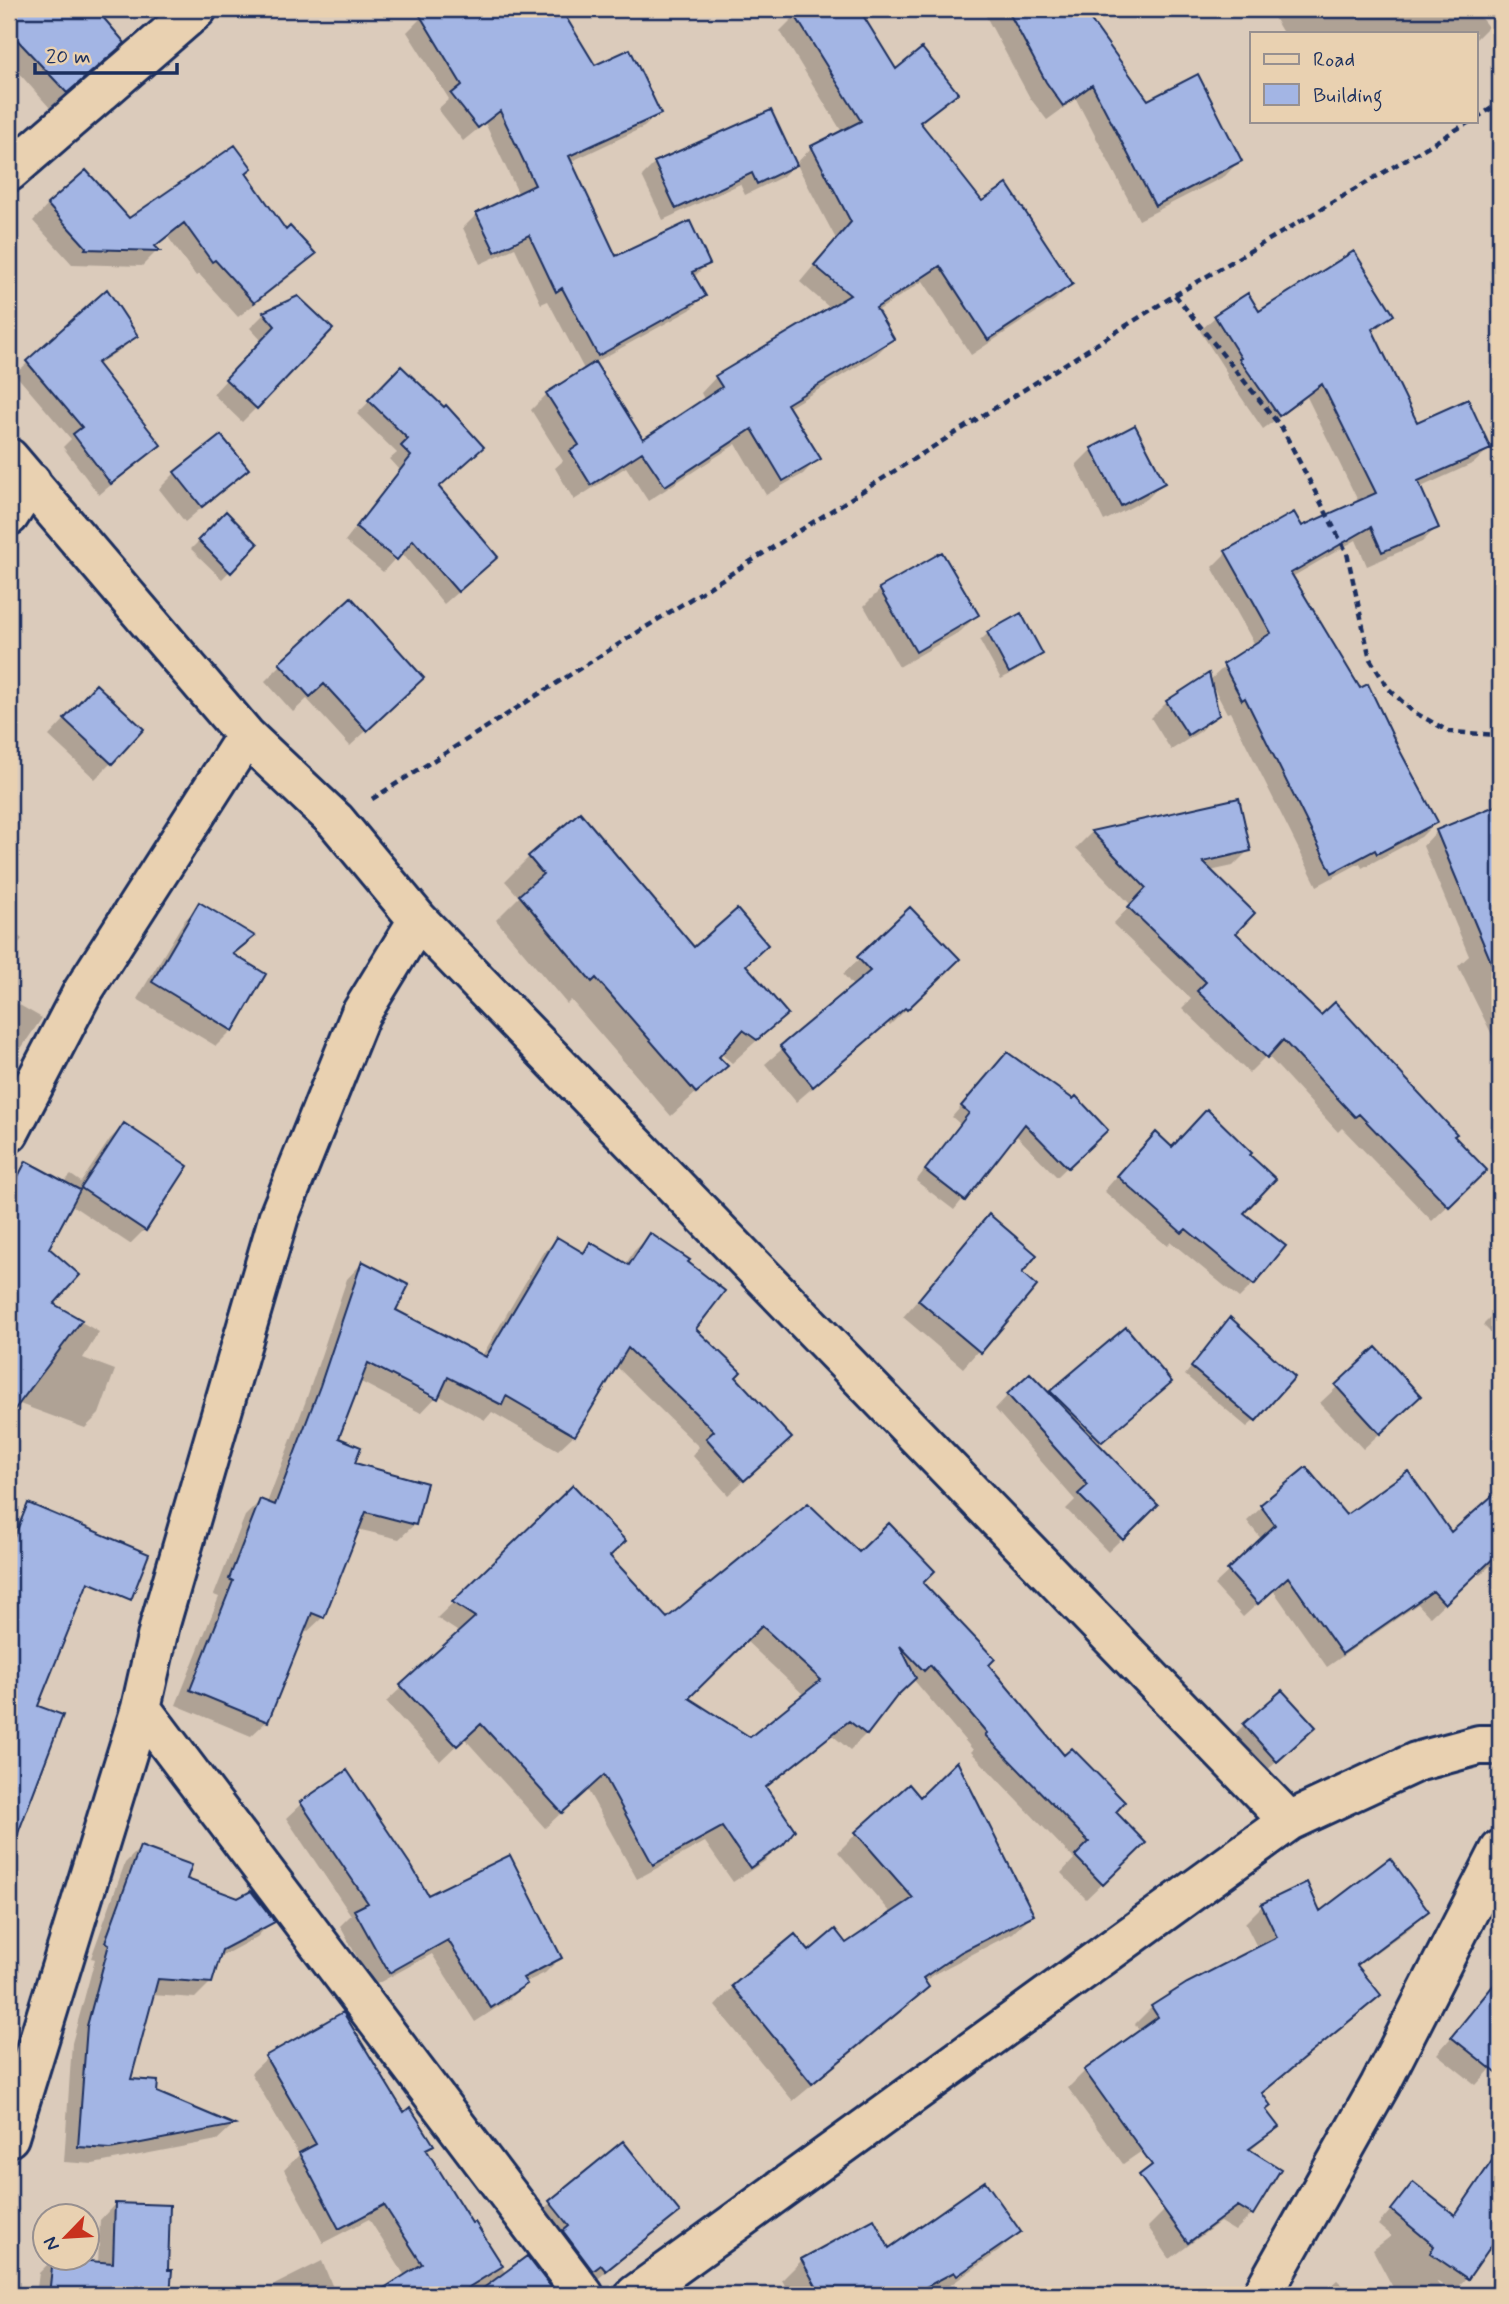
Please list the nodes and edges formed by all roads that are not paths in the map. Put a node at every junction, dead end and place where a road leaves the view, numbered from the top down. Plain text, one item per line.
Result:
1 (192, 10) edge
2 (9, 172) edge
3 (20, 470) edge
4 (9, 516) edge
5 (246, 736) junction
6 (418, 920) junction
7 (9, 1133) edge
8 (141, 1707) junction
9 (1500, 1745) edge
10 (1289, 1821) junction
11 (1500, 1850) edge
12 (9, 2137) edge
13 (584, 2295) edge
14 (635, 2295) edge
15 (1262, 2295) edge

1 - 2 street
3 - 4 street
3 - 5 street
5 - 6 street
5 - 7 street
6 - 8 street
6 - 10 street
8 - 12 street
8 - 13 street
9 - 10 street
10 - 14 street
11 - 15 street

